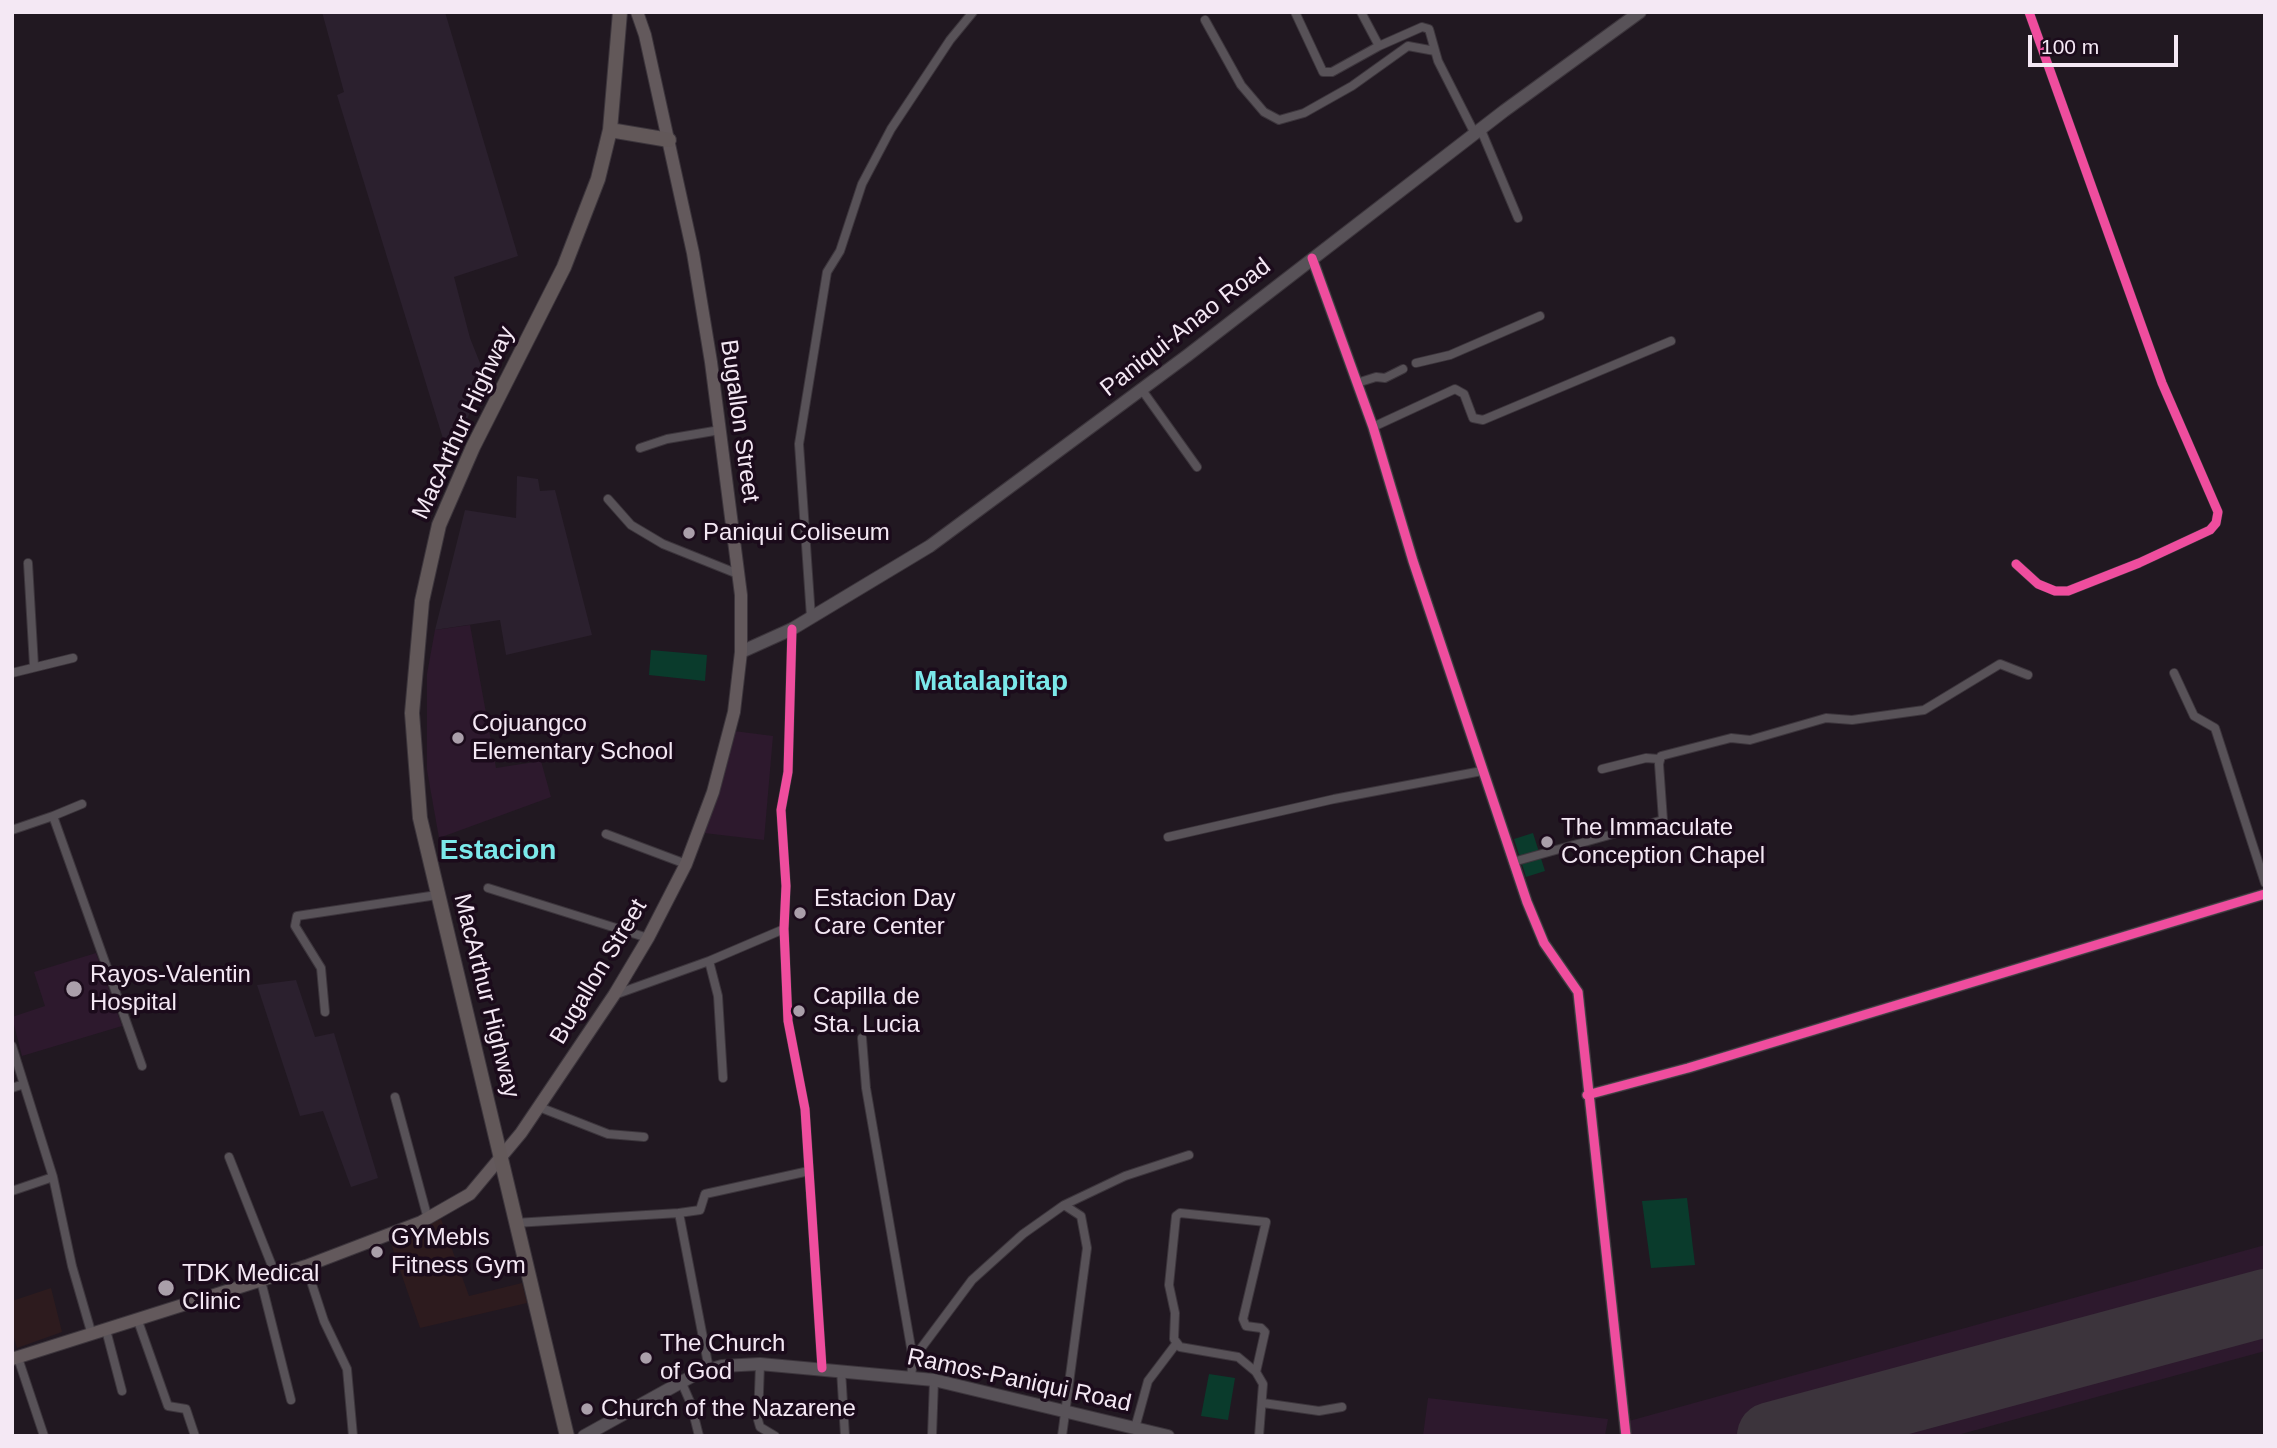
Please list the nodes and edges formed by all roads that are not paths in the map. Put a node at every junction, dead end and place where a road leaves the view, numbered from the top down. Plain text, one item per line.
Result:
1 (620, 12) edge
2 (637, 12) edge
3 (974, 12) edge
4 (1295, 12) edge
5 (1362, 12) edge
6 (1640, 12) edge
7 (2029, 12) edge
8 (1205, 20) dead end
9 (1380, 46) junction
10 (1435, 51) junction
11 (610, 130) junction
12 (1478, 132) junction
13 (669, 140) junction
14 (1518, 218) dead end
15 (1312, 257) junction
16 (1540, 316) dead end
17 (1671, 341) dead end
18 (1416, 363) dead end
19 (1403, 369) dead end
20 (1357, 383) junction
21 (1142, 390) junction
22 (1373, 427) junction
23 (720, 430) junction
24 (640, 448) dead end
25 (1197, 467) dead end
26 (608, 499) dead end
27 (28, 563) dead end
28 (2016, 564) dead end
29 (738, 574) junction
30 (811, 617) junction
31 (792, 629) junction
32 (741, 652) junction
33 (73, 658) dead end
34 (34, 666) junction
35 (12, 673) edge
36 (2174, 673) dead end
37 (2028, 675) dead end
38 (1659, 759) junction
39 (1602, 769) dead end
40 (1482, 771) junction
41 (82, 804) dead end
42 (53, 816) junction
43 (12, 830) edge
44 (606, 834) dead end
45 (1168, 837) dead end
46 (1513, 862) junction
47 (686, 864) junction
48 (2265, 883) edge
49 (488, 888) dead end
50 (2265, 894) edge
51 (437, 895) junction
52 (784, 929) junction
53 (648, 938) junction
54 (709, 961) junction
55 (614, 995) junction
56 (325, 1012) dead end
57 (863, 1038) dead end
58 (12, 1046) edge
59 (142, 1066) dead end
60 (723, 1078) dead end
61 (24, 1084) junction
62 (12, 1088) edge
63 (1587, 1095) junction
64 (395, 1097) dead end
65 (539, 1107) junction
66 (644, 1137) dead end
67 (1189, 1155) dead end
68 (229, 1157) dead end
69 (502, 1158) junction
70 (809, 1171) junction
71 (53, 1177) junction
72 (12, 1191) edge
73 (1064, 1205) junction
74 (679, 1213) junction
75 (428, 1219) junction
76 (515, 1223) junction
77 (306, 1266) junction
78 (276, 1276) junction
79 (261, 1281) junction
80 (138, 1321) junction
81 (106, 1330) junction
82 (92, 1335) junction
83 (1176, 1344) junction
84 (15, 1359) edge
85 (913, 1359) junction
86 (760, 1364) junction
87 (822, 1368) junction
88 (709, 1369) junction
89 (841, 1370) junction
90 (1256, 1371) junction
91 (911, 1377) junction
92 (934, 1380) junction
93 (681, 1381) junction
94 (122, 1391) dead end
95 (291, 1399) dead end
96 (1263, 1403) junction
97 (1342, 1407) dead end
98 (1066, 1412) junction
99 (1135, 1428) junction
100 (44, 1436) edge
101 (195, 1436) edge
102 (353, 1436) edge
103 (567, 1436) edge
104 (584, 1436) edge
105 (698, 1436) edge
106 (775, 1436) edge
107 (845, 1436) edge
108 (932, 1436) edge
109 (1062, 1436) edge
110 (1168, 1436) edge
111 (1259, 1436) edge
112 (1626, 1436) edge

1 - 11 highway, MacArthur Highway
2 - 13 main road, Bugallon Street
3 - 30 street
4 - 9 street
5 - 9 street
6 - 12 main road, Paniqui-Anao Road
7 - 28 street
8 - 10 street
9 - 10 street
10 - 12 street
11 - 13 highway
11 - 51 highway, MacArthur Highway
12 - 14 street
12 - 15 main road, Paniqui-Anao Road
13 - 23 main road, Bugallon Street
15 - 20 street
15 - 21 main road, Paniqui-Anao Road
16 - 18 street
17 - 22 street
19 - 20 street
20 - 22 street
21 - 25 street
21 - 30 main road, Paniqui-Anao Road
22 - 40 street
23 - 24 street
23 - 29 main road, Bugallon Street
26 - 29 street
27 - 34 street
29 - 32 main road, Bugallon Street
30 - 31 main road, Paniqui-Anao Road
31 - 32 main road, Paniqui-Anao Road
31 - 52 street
32 - 47 main road, Bugallon Street
33 - 34 street
34 - 35 street
36 - 48 street
37 - 38 street
38 - 39 street
38 - 46 street
40 - 45 street
40 - 46 street
41 - 42 street
42 - 43 street
42 - 59 street
44 - 47 street
46 - 63 street
47 - 53 main road, Bugallon Street
49 - 53 street
50 - 63 street
51 - 56 street
51 - 69 highway, MacArthur Highway
52 - 54 street
52 - 70 street
53 - 55 main road, Bugallon Street
54 - 55 street
54 - 60 street
55 - 65 main road, Bugallon Street
57 - 85 street
58 - 61 street
61 - 62 street
61 - 71 street
63 - 112 street
64 - 75 street
65 - 66 street
65 - 69 main road, Bugallon Street
67 - 73 street
68 - 78 street
69 - 75 main road, Bugallon Street
69 - 76 highway, MacArthur Highway
70 - 74 street
70 - 87 street
71 - 72 street
71 - 82 street
73 - 85 street
73 - 98 street
74 - 76 street
74 - 88 street
75 - 77 main road, Bugallon Street
76 - 103 highway, MacArthur Highway
77 - 78 main road, Bugallon Street
77 - 102 street
78 - 79 main road, Bugallon Street
79 - 80 main road, Bugallon Street
79 - 95 street
80 - 81 main road, Bugallon Street
80 - 101 street
81 - 82 main road, Bugallon Street
81 - 94 street
82 - 84 main road, Bugallon Street
83 - 90 street
83 - 90 street
83 - 99 street
84 - 100 street
85 - 91 street
86 - 87 main road, Ramos-Paniqui Road
86 - 88 main road, Ramos-Paniqui Road
86 - 106 street
87 - 89 main road, Ramos-Paniqui Road
88 - 93 main road, Ramos-Paniqui Road
89 - 91 main road, Ramos-Paniqui Road
89 - 107 street
90 - 96 street
91 - 92 main road, Ramos-Paniqui Road
92 - 98 main road, Ramos-Paniqui Road
92 - 108 street
93 - 104 main road, Ramos-Paniqui Road
93 - 105 street
96 - 97 street
96 - 111 street
98 - 99 main road, Ramos-Paniqui Road
98 - 109 street
99 - 110 main road, Ramos-Paniqui Road

